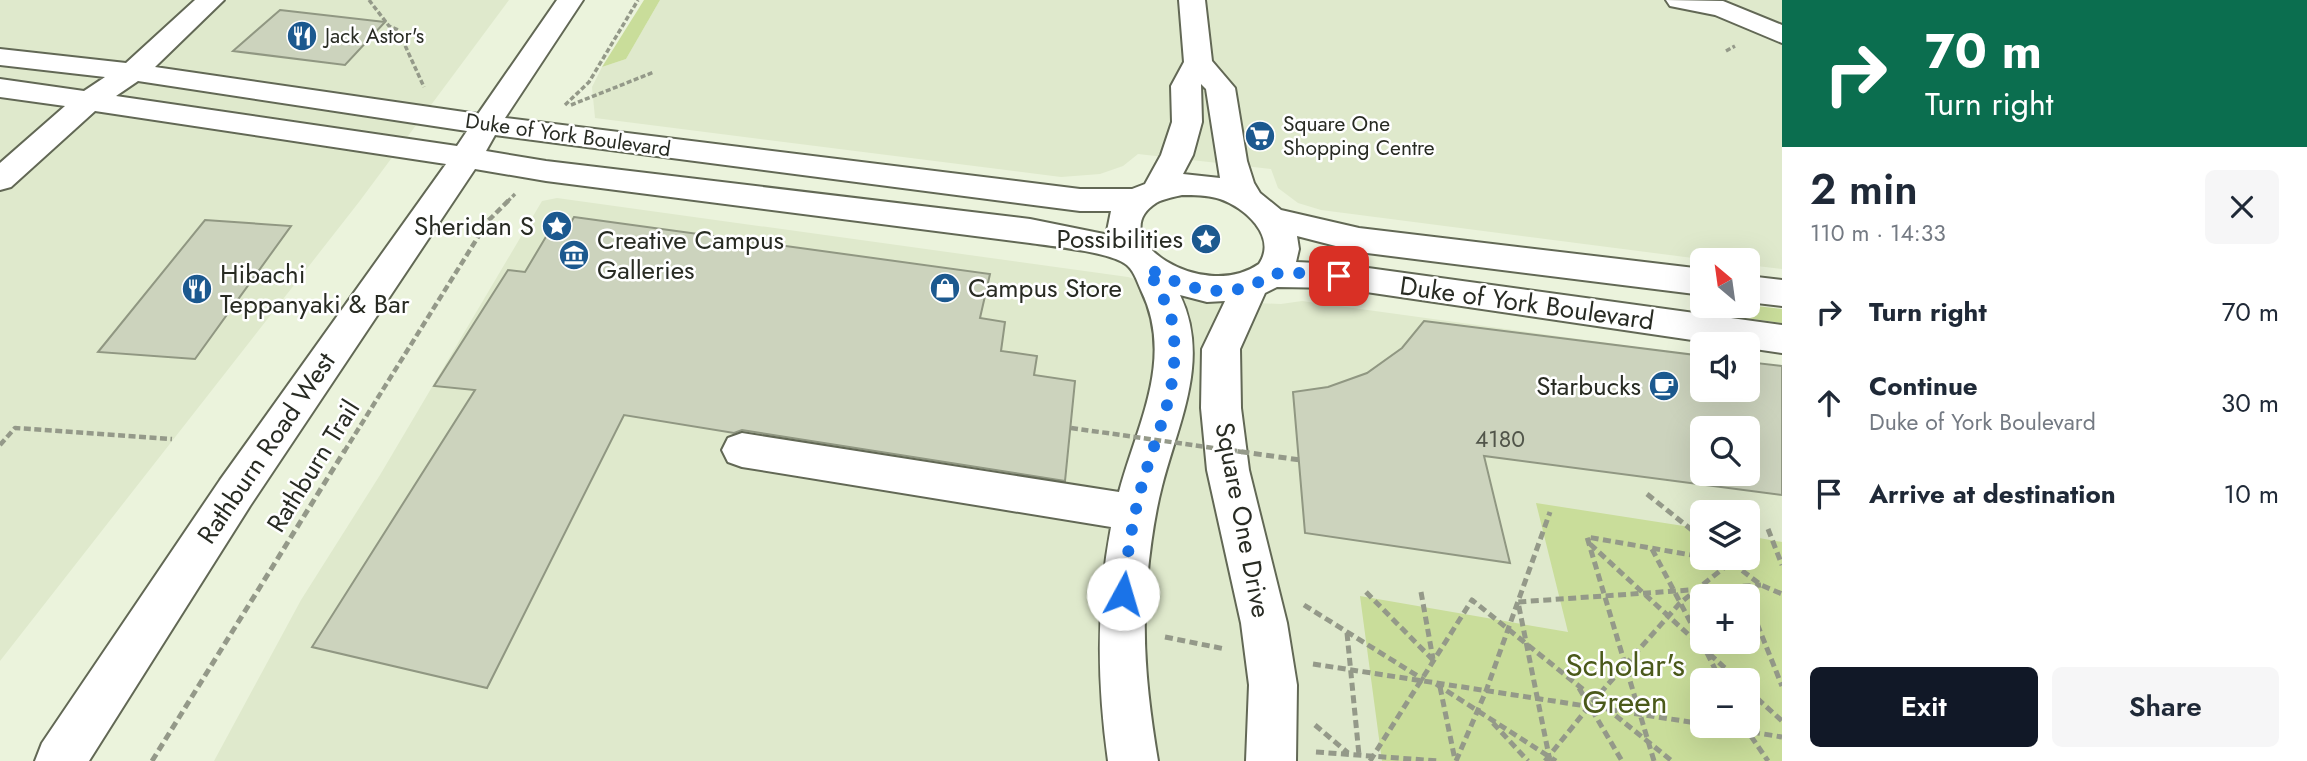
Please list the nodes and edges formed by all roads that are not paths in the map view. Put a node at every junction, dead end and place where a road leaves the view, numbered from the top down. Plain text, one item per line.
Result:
1 (211, 0) edge
2 (570, 0) edge
3 (1192, 0) edge
4 (1679, 0) edge
5 (1778, 28) edge
6 (0, 57) edge
7 (1198, 62) junction
8 (133, 72) junction
9 (0, 89) edge
10 (89, 101) junction
11 (486, 124) junction
12 (465, 158) junction
13 (0, 180) edge
14 (1148, 194) junction
15 (1260, 209) junction
16 (1141, 261) junction
17 (1261, 280) junction
18 (1690, 280) edge
19 (1760, 290) edge
20 (1782, 293) edge
21 (1782, 339) edge
22 (742, 450) dead end
23 (1136, 513) junction
24 (60, 761) edge
25 (1133, 761) edge
26 (1271, 761) edge

1 - 8 street
2 - 11 street, Rathburn Road West
3 - 7 street
4 - 5 street
6 - 8 street, Duke of York Boulevard
7 - 14 street
7 - 15 street
8 - 10 street
8 - 11 street, Duke of York Boulevard
9 - 10 street, Duke of York Boulevard
10 - 12 street, Duke of York Boulevard
10 - 13 street
11 - 12 street, Rathburn Road West
11 - 14 street, Duke of York Boulevard
12 - 16 street, Duke of York Boulevard
12 - 24 street, Rathburn Road West
14 - 15 street
14 - 16 street
15 - 17 street
15 - 18 street, Duke of York Boulevard
16 - 17 street
16 - 23 street
17 - 21 street, Duke of York Boulevard
17 - 26 street, Square One Drive
19 - 20 street
22 - 23 street
23 - 25 street

